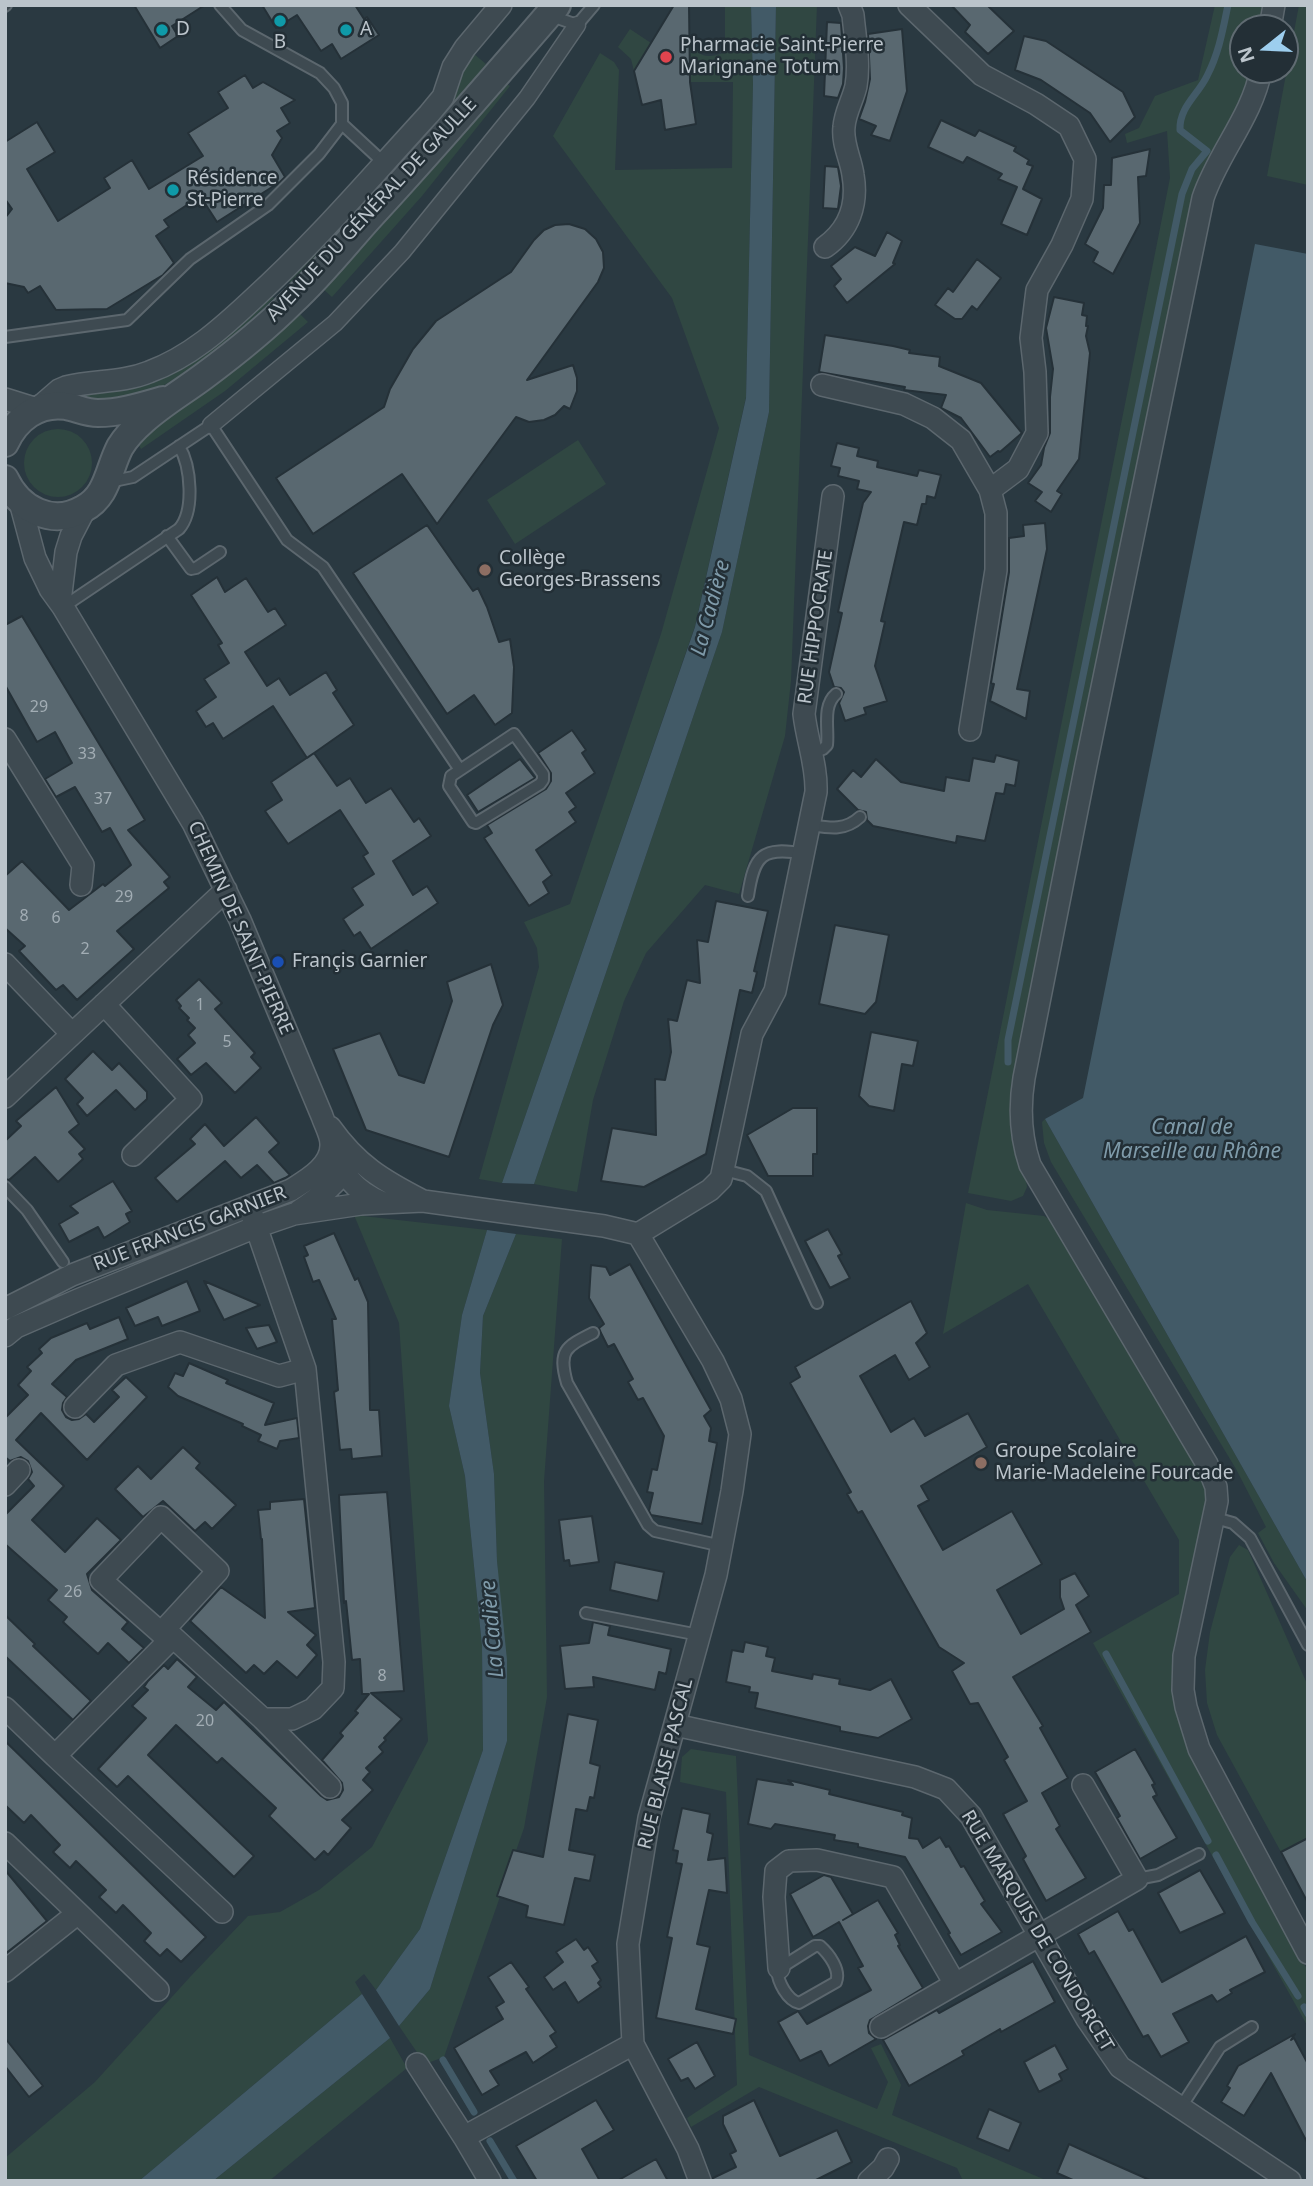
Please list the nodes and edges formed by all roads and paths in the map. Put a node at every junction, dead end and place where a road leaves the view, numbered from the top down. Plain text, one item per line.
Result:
1 (220, 5) edge
2 (501, 5) edge
3 (594, 5) edge
4 (849, 5) edge
5 (909, 5) edge
6 (553, 10) edge
7 (578, 25) junction
8 (1256, 84) edge
9 (342, 124) junction
10 (384, 163) junction
11 (825, 247) dead end
12 (5, 337) edge
13 (822, 385) dead end
14 (5, 398) edge
15 (171, 398) junction
16 (37, 409) junction
17 (81, 411) junction
18 (211, 425) junction
19 (6, 435) edge
20 (179, 446) junction
21 (110, 474) junction
22 (990, 490) junction
23 (10, 491) edge
24 (833, 496) dead end
25 (85, 509) junction
26 (167, 536) junction
27 (220, 552) dead end
28 (62, 604) junction
29 (836, 694) dead end
30 (970, 730) dead end
31 (5, 739) edge
32 (812, 752) junction
33 (460, 770) junction
34 (860, 817) dead end
35 (808, 840) junction
36 (81, 885) dead end
37 (226, 890) junction
38 (748, 896) dead end
39 (5, 964) edge
40 (104, 1004) junction
41 (72, 1034) junction
42 (5, 1097) edge
43 (322, 1116) junction
44 (331, 1145) junction
45 (133, 1155) dead end
46 (349, 1165) junction
47 (724, 1170) junction
48 (5, 1186) edge
49 (423, 1201) junction
50 (386, 1205) junction
51 (248, 1206) junction
52 (294, 1214) junction
53 (256, 1227) junction
54 (638, 1234) junction
55 (63, 1262) dead end
56 (817, 1303) dead end
57 (5, 1309) edge
58 (593, 1333) dead end
59 (5, 1336) edge
60 (305, 1369) junction
61 (75, 1407) dead end
62 (1215, 1518) junction
63 (722, 1546) junction
64 (586, 1612) dead end
65 (167, 1635) junction
66 (699, 1635) junction
67 (1308, 1645) edge
68 (5, 1708) edge
69 (263, 1719) junction
70 (675, 1725) junction
71 (55, 1756) junction
72 (1083, 1785) dead end
73 (330, 1787) dead end
74 (5, 1843) edge
75 (1199, 1854) dead end
76 (1137, 1879) junction
77 (222, 1912) dead end
78 (78, 1913) junction
79 (1039, 1935) junction
80 (1308, 1953) edge
81 (779, 1968) junction
82 (5, 1971) edge
83 (955, 1984) junction
84 (158, 1990) dead end
85 (881, 2027) dead end
86 (1252, 2027) dead end
87 (633, 2044) junction
88 (417, 2064) dead end
89 (1181, 2107) junction
90 (464, 2137) junction
91 (888, 2159) dead end
92 (490, 2181) edge
93 (700, 2181) edge
94 (869, 2181) edge
95 (1290, 2181) edge

1 - 9 lane
2 - 10 street, AVENUE DU GÉNÉRAL DE GAULLE
3 - 7 lane
4 - 11 street
5 - 22 street
6 - 7 lane
6 - 15 street, AVENUE DU GÉNÉRAL DE GAULLE
7 - 18 street
8 - 62 street
9 - 10 lane
9 - 12 lane
10 - 16 street, AVENUE DU GÉNÉRAL DE GAULLE
13 - 22 street
14 - 16 street
15 - 17 street, AVENUE DU GÉNÉRAL DE GAULLE
15 - 21 street, AVENUE DU GÉNÉRAL DE GAULLE
16 - 17 street, AVENUE DU GÉNÉRAL DE GAULLE
16 - 19 street, AVENUE DU GÉNÉRAL DE GAULLE
17 - 21 street
18 - 20 lane
18 - 33 lane
20 - 21 lane
20 - 26 lane
21 - 25 street, AVENUE DU GÉNÉRAL DE GAULLE
22 - 30 street
23 - 25 street
23 - 28 street, CHEMIN DE SAINT-PIERRE
24 - 32 street, RUE HIPPOCRATE
25 - 28 street
26 - 27 lane
26 - 28 lane
28 - 37 street, CHEMIN DE SAINT-PIERRE
29 - 32 lane
31 - 36 street
32 - 35 street, RUE HIPPOCRATE
33 - 33 lane
34 - 35 lane
35 - 38 lane
35 - 47 street, RUE HIPPOCRATE
37 - 40 street
37 - 43 street, CHEMIN DE SAINT-PIERRE
39 - 41 street
40 - 41 street
40 - 45 street
41 - 42 street
43 - 44 street
43 - 46 street
44 - 46 street
44 - 51 street, RUE FRANCIS GARNIER
46 - 49 street
46 - 50 street
46 - 52 street
47 - 54 street
47 - 56 lane
48 - 55 lane
49 - 50 street
49 - 54 street
50 - 52 street
51 - 53 street
51 - 57 street, RUE FRANCIS GARNIER
52 - 53 street, RUE FRANCIS GARNIER
53 - 59 street, RUE FRANCIS GARNIER
53 - 60 street
54 - 63 street, RUE BLAISE PASCAL
58 - 63 lane
60 - 61 street
60 - 69 street
62 - 67 lane
62 - 80 street
63 - 66 street, RUE BLAISE PASCAL
64 - 66 lane
65 - 65 street
65 - 69 street
65 - 71 street
66 - 70 street, RUE BLAISE PASCAL
68 - 71 street
69 - 73 street
70 - 79 street, RUE MARQUIS DE CONDORCET
70 - 87 street, RUE BLAISE PASCAL
71 - 77 street
72 - 76 street
74 - 78 street
75 - 76 lane
76 - 79 street
78 - 82 street
78 - 84 street
79 - 83 street
79 - 89 street, RUE MARQUIS DE CONDORCET
81 - 81 lane
81 - 83 street
83 - 85 street
86 - 89 lane
87 - 90 street
87 - 93 street
88 - 90 street
89 - 95 street, RUE MARQUIS DE CONDORCET
90 - 92 street
91 - 94 street

